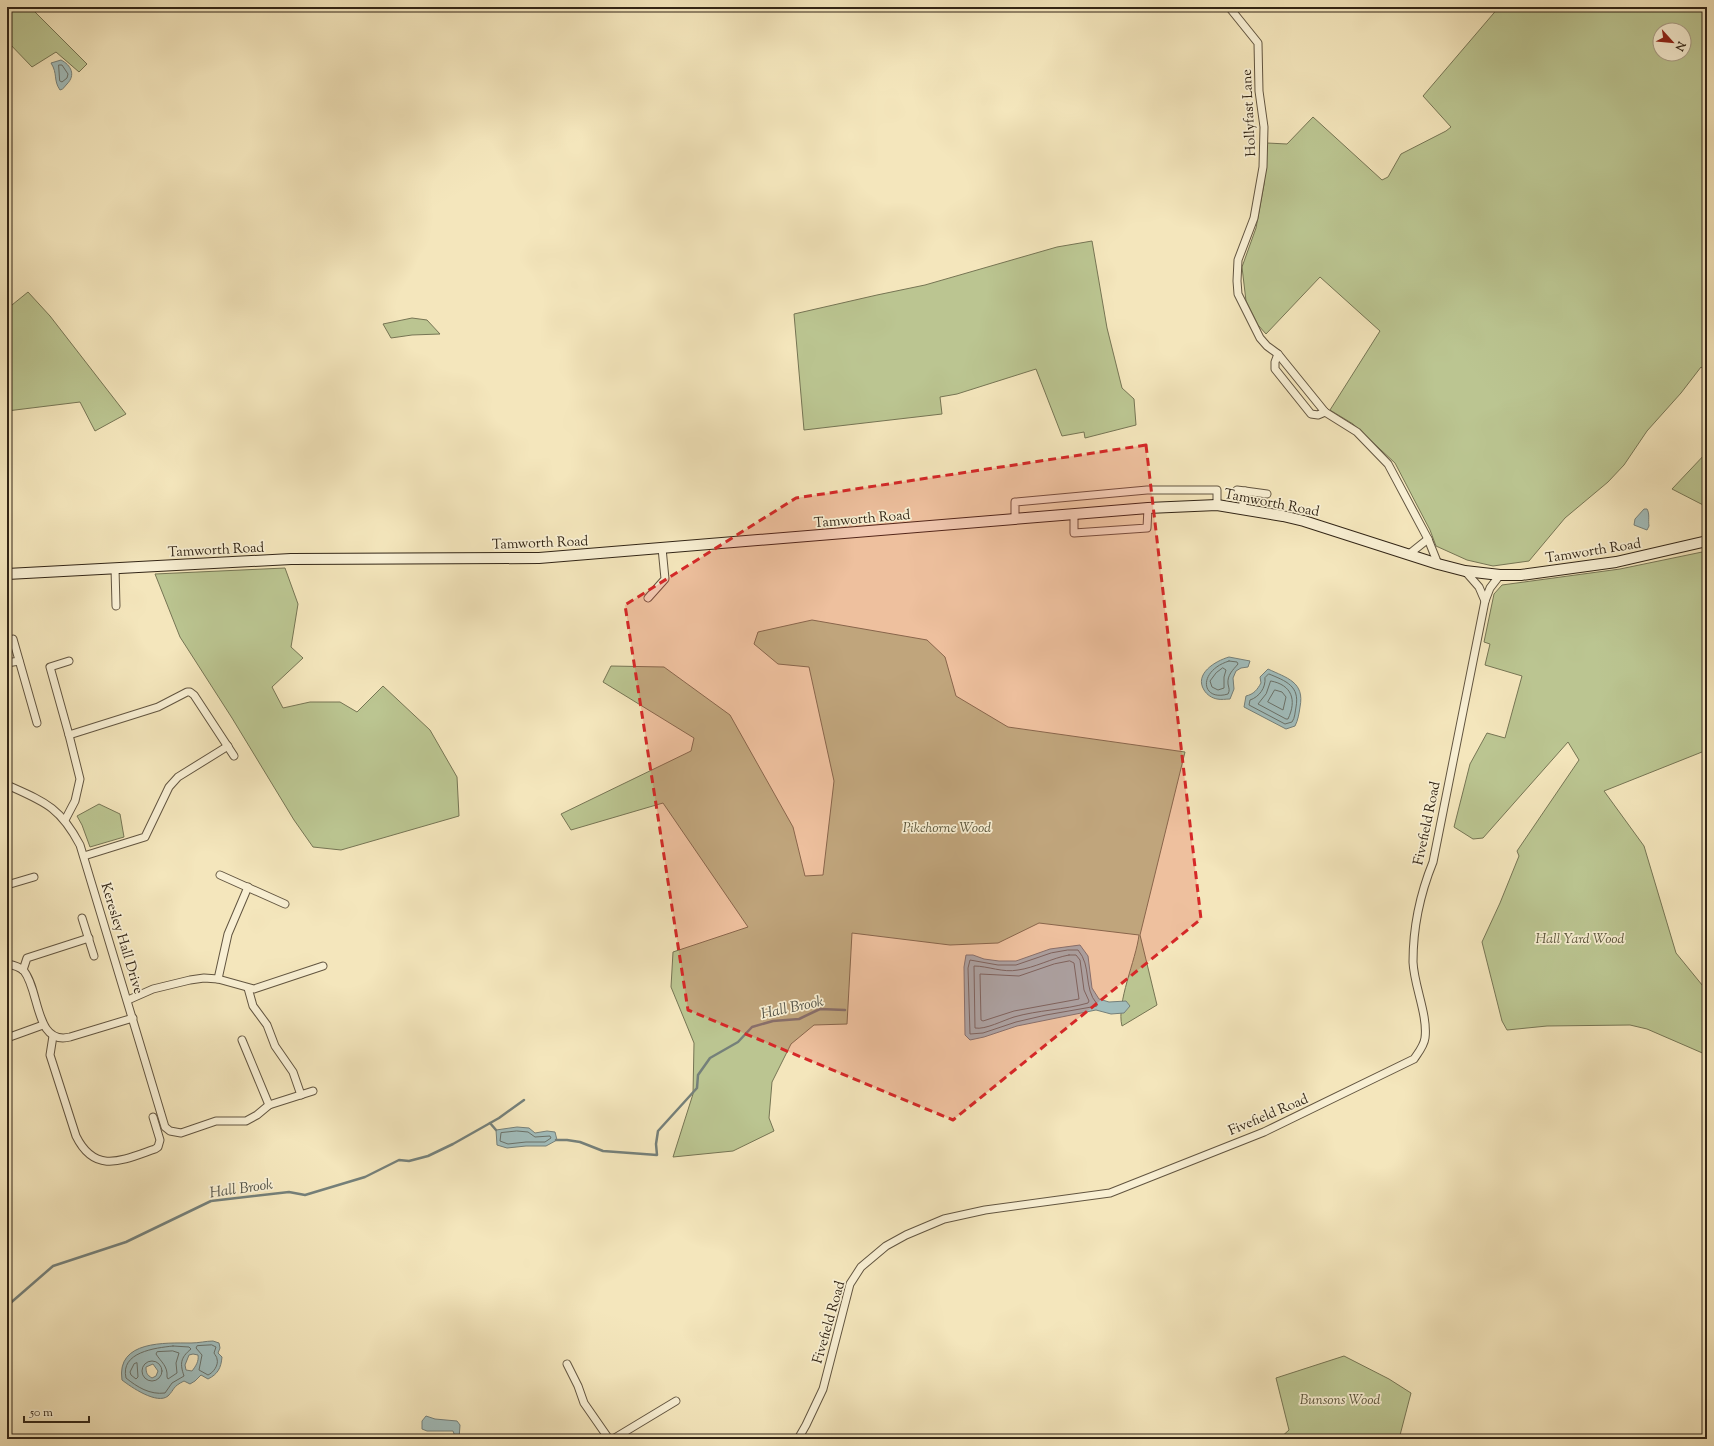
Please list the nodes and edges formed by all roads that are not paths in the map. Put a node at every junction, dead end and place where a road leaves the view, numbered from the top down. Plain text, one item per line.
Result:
1 (1229, 7) edge
2 (1278, 354) junction
3 (1325, 412) junction
4 (1237, 490) dead end
5 (1245, 491) junction
6 (1267, 494) dead end
7 (1217, 505) junction
8 (1148, 508) junction
9 (1242, 509) junction
10 (1074, 514) junction
11 (1015, 518) junction
12 (1428, 539) junction
13 (1707, 541) edge
14 (662, 548) junction
15 (1408, 555) junction
16 (1438, 564) junction
17 (115, 568) junction
18 (1465, 570) junction
19 (7, 574) edge
20 (1500, 575) junction
21 (648, 598) dead end
22 (1485, 601) junction
23 (116, 606) dead end
24 (13, 639) dead end
25 (19, 661) junction
26 (70, 661) dead end
27 (7, 663) edge
28 (37, 723) dead end
29 (69, 735) junction
30 (228, 746) junction
31 (234, 756) dead end
32 (7, 785) edge
33 (65, 820) junction
34 (84, 856) junction
35 (220, 875) dead end
36 (34, 877) dead end
37 (7, 885) edge
38 (248, 887) junction
39 (285, 904) dead end
40 (82, 918) dead end
41 (88, 938) junction
42 (94, 956) dead end
43 (7, 964) edge
44 (323, 966) dead end
45 (23, 970) junction
46 (218, 979) junction
47 (248, 988) junction
48 (128, 1000) junction
49 (133, 1018) junction
50 (43, 1025) junction
51 (53, 1036) junction
52 (7, 1038) edge
53 (242, 1040) dead end
54 (313, 1091) dead end
55 (300, 1095) junction
56 (269, 1105) junction
57 (153, 1117) dead end
58 (566, 1364) dead end
59 (676, 1401) dead end
60 (609, 1439) edge
61 (613, 1439) edge
62 (798, 1439) edge

1 - 2 street, Hollyfast Lane
2 - 3 street, Hollyfast Lane
2 - 3 street, Hollyfast Lane
3 - 12 street, Hollyfast Lane
4 - 5 street
5 - 6 street
5 - 9 street
7 - 8 main road, Tamworth Road
7 - 9 main road, Tamworth Road
7 - 11 street
8 - 10 main road, Tamworth Road
8 - 10 street
9 - 15 main road, Tamworth Road
10 - 11 main road, Tamworth Road
11 - 14 main road, Tamworth Road
12 - 15 street
12 - 16 street, Hollyfast Lane
13 - 20 main road, Tamworth Road
14 - 17 main road, Tamworth Road
14 - 21 street
15 - 16 main road, Tamworth Road
16 - 18 main road, Tamworth Road
17 - 19 main road, Tamworth Road
17 - 23 street
18 - 20 main road, Tamworth Road
18 - 22 street
20 - 22 street, Fivefield Road
22 - 62 street, Fivefield Road
24 - 25 street
25 - 27 street
25 - 28 street
26 - 29 street
29 - 30 street
29 - 33 street
30 - 31 street
30 - 34 street
32 - 33 street, Keresley Hall Drive
33 - 34 street, Keresley Hall Drive
34 - 48 street, Keresley Hall Drive
35 - 38 street
36 - 37 street
38 - 39 street
38 - 46 street
40 - 41 street
41 - 42 street
41 - 45 street
43 - 45 street
44 - 47 street
45 - 50 street
46 - 47 street
46 - 48 street
47 - 55 street
48 - 49 street, Keresley Hall Drive
49 - 51 street
49 - 56 street, Keresley Hall Drive
50 - 51 street
50 - 52 street
51 - 57 street
53 - 56 street
54 - 55 street
55 - 56 street
58 - 60 street
59 - 61 street

